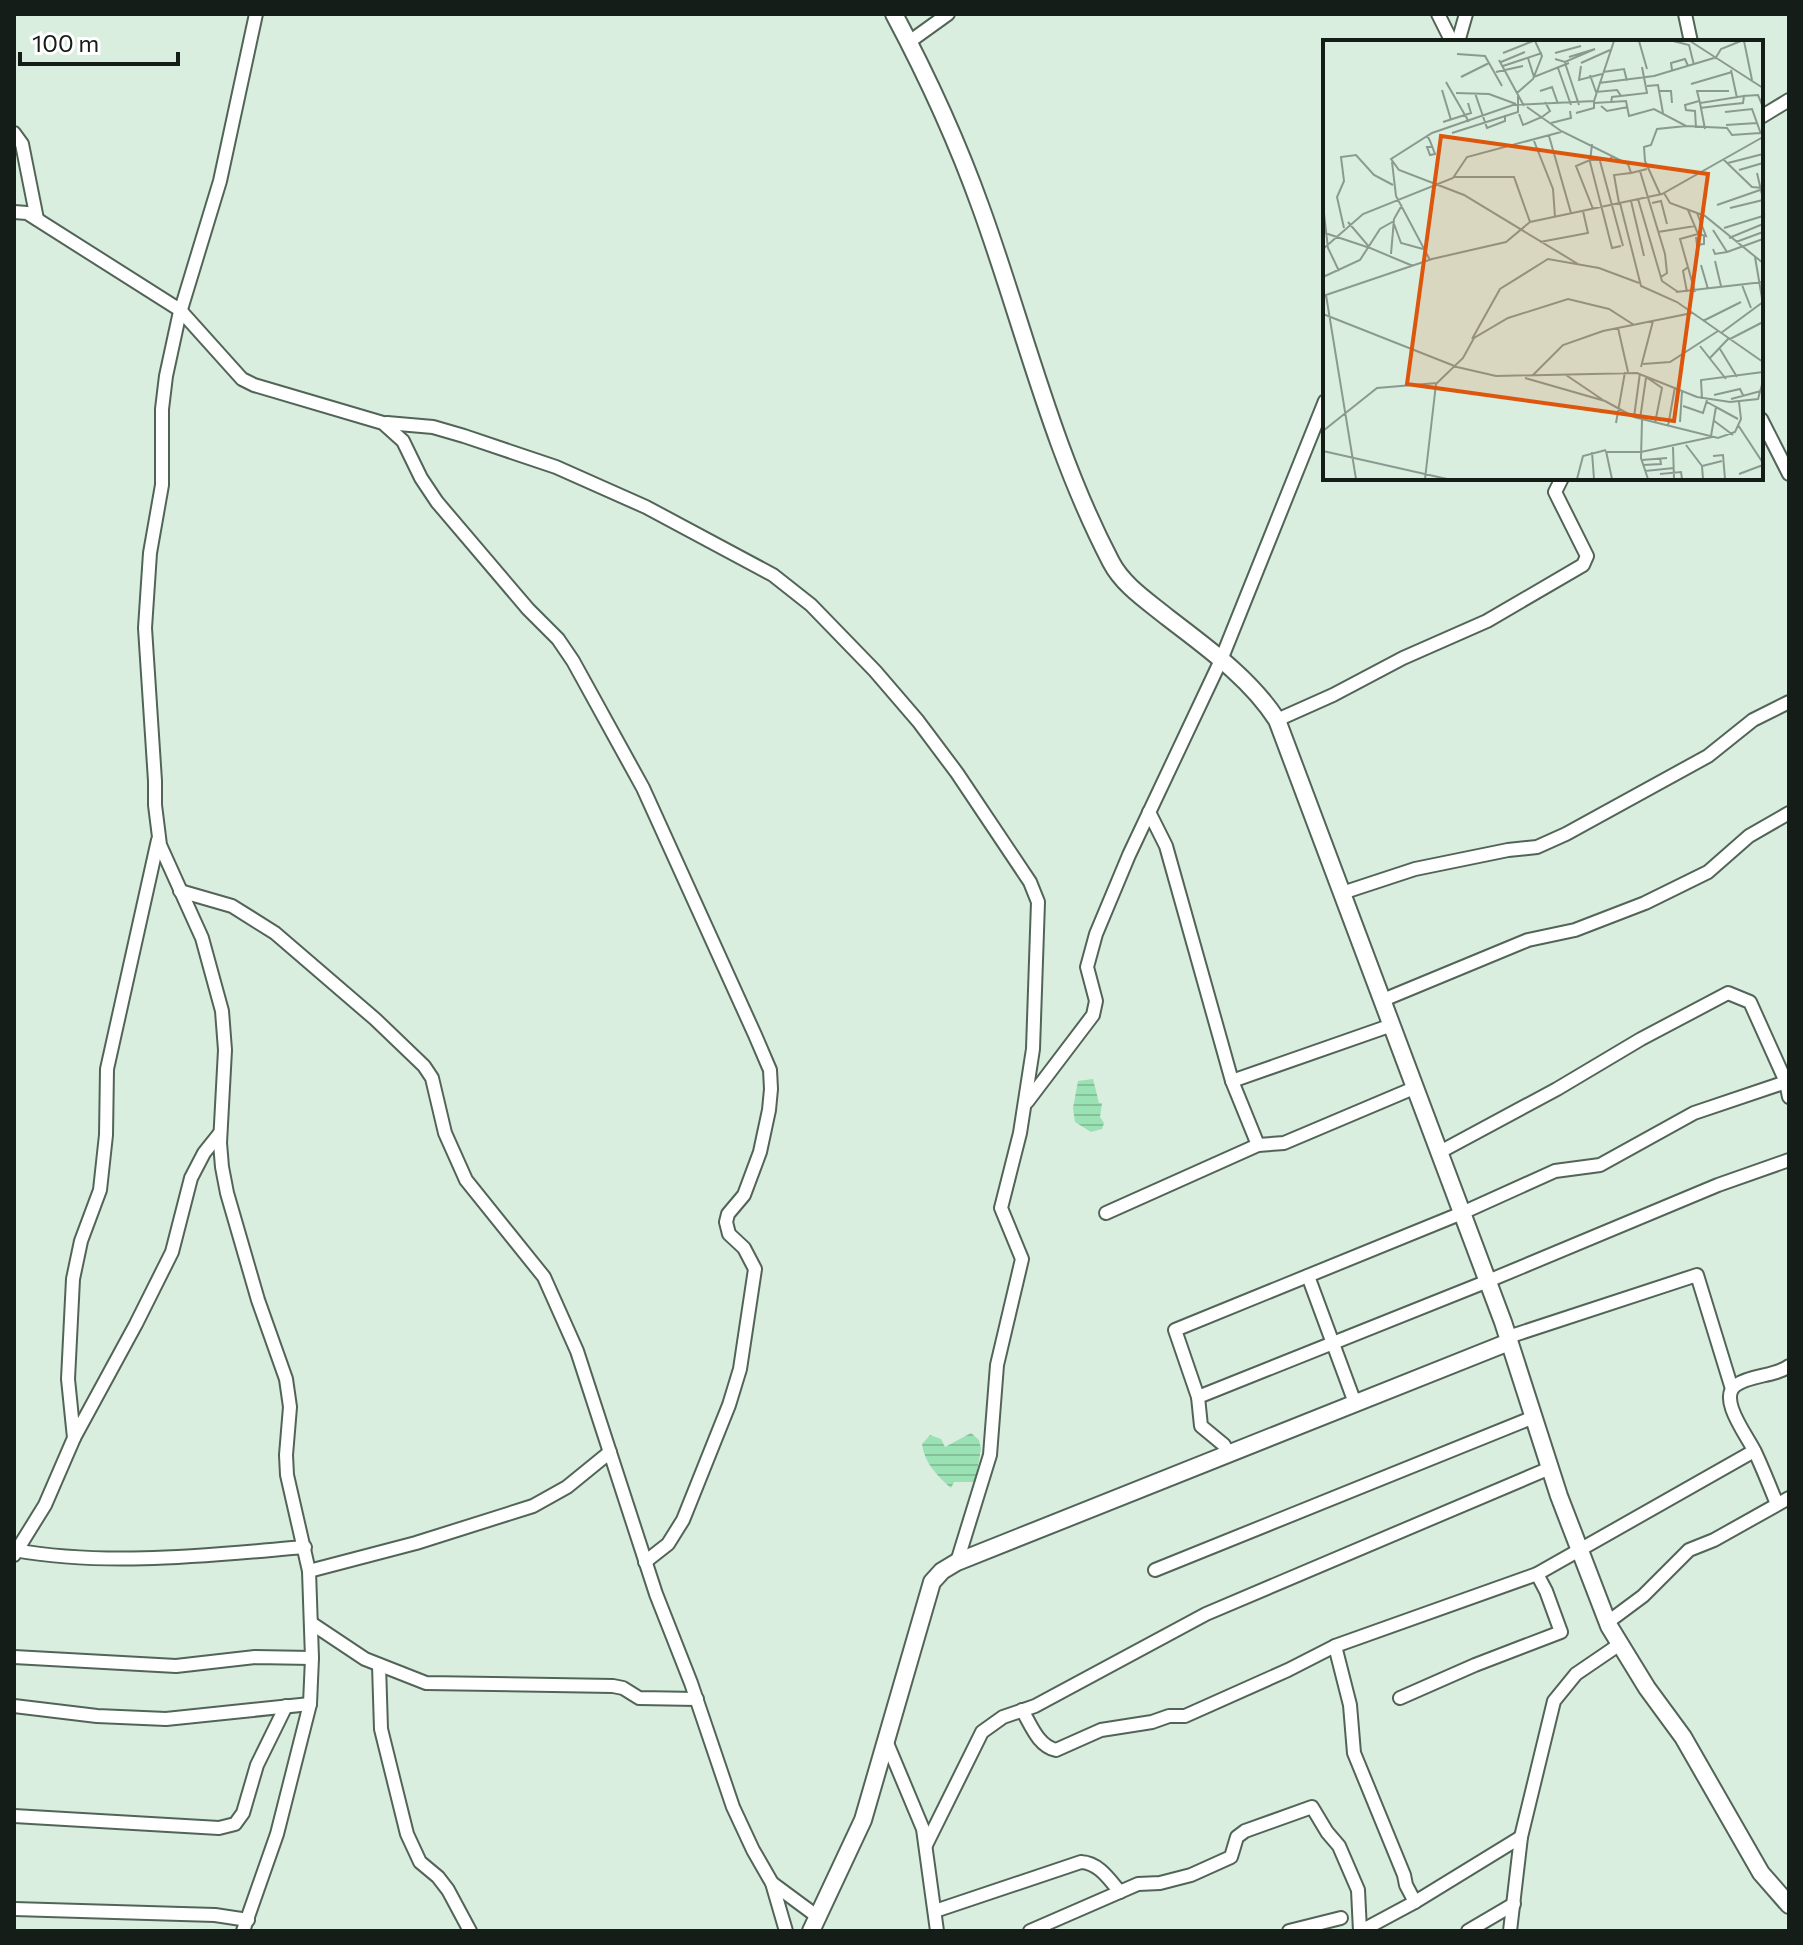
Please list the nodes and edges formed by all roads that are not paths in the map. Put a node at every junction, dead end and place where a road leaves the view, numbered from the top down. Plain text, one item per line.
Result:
1 (256, 14) edge
2 (894, 14) edge
3 (948, 14) edge
4 (1438, 14) edge
5 (1466, 14) edge
6 (1685, 14) edge
7 (1454, 40) edge
8 (1456, 40) edge
9 (1691, 40) edge
10 (909, 42) junction
11 (1789, 100) edge
12 (1763, 116) edge
13 (14, 133) edge
14 (14, 212) edge
15 (37, 219) junction
16 (180, 310) junction
17 (1323, 406) edge
18 (1763, 422) edge
19 (383, 423) junction
20 (1789, 474) edge
21 (1561, 480) edge
22 (1221, 660) junction
23 (1789, 702) edge
24 (1277, 720) junction
25 (1149, 812) junction
26 (1789, 813) edge
27 (159, 838) junction
28 (180, 891) junction
29 (1342, 893) junction
30 (1383, 1000) junction
31 (1392, 1025) junction
32 (1232, 1081) junction
33 (1787, 1082) edge
34 (1414, 1088) junction
35 (1789, 1097) edge
36 (1025, 1105) junction
37 (220, 1133) junction
38 (1258, 1145) junction
39 (1438, 1153) junction
40 (1789, 1160) edge
41 (1106, 1213) dead end
42 (1462, 1213) junction
43 (1308, 1276) junction
44 (1488, 1281) junction
45 (1509, 1339) junction
46 (1333, 1343) junction
47 (1789, 1366) edge
48 (1732, 1389) junction
49 (1198, 1397) junction
50 (1355, 1403) junction
51 (1534, 1417) junction
52 (74, 1438) junction
53 (1754, 1451) junction
54 (610, 1452) junction
55 (1228, 1453) junction
56 (1550, 1468) junction
57 (1783, 1501) edge
58 (305, 1547) junction
59 (1580, 1551) junction
60 (14, 1552) edge
61 (645, 1562) junction
62 (957, 1562) junction
63 (1155, 1570) dead end
64 (309, 1571) junction
65 (1537, 1574) junction
66 (1608, 1622) junction
67 (311, 1623) junction
68 (1620, 1644) junction
69 (1335, 1646) junction
70 (14, 1657) edge
71 (312, 1658) junction
72 (379, 1665) junction
73 (1400, 1698) dead end
74 (697, 1699) junction
75 (310, 1704) junction
76 (14, 1706) edge
77 (286, 1706) junction
78 (1022, 1710) junction
79 (887, 1743) junction
80 (14, 1816) edge
81 (1521, 1837) junction
82 (926, 1845) junction
83 (772, 1883) junction
84 (1120, 1892) junction
85 (1415, 1902) junction
86 (1514, 1904) junction
87 (1789, 1905) edge
88 (14, 1909) edge
89 (935, 1911) junction
90 (1341, 1918) dead end
91 (815, 1924) edge
92 (246, 1926) edge
93 (470, 1931) edge
94 (786, 1931) edge
95 (937, 1931) edge
96 (1030, 1931) edge
97 (1289, 1931) edge
98 (1360, 1931) edge
99 (1468, 1931) edge
100 (1510, 1931) edge

1 - 16 street
2 - 10 street
3 - 10 street
4 - 7 street
5 - 8 street
6 - 9 street
10 - 22 street
11 - 12 street
13 - 15 street
14 - 15 street
15 - 16 street
16 - 19 street
16 - 27 street
17 - 22 street
18 - 20 street
19 - 36 street
19 - 61 street
21 - 24 street
22 - 24 street
22 - 25 street
23 - 29 street
24 - 29 street
25 - 32 street
25 - 36 street
26 - 30 street
27 - 28 street
27 - 52 street
28 - 37 street
28 - 54 street
29 - 30 street
30 - 31 street
31 - 32 street
31 - 34 street
32 - 38 street
33 - 35 street
33 - 39 street
33 - 42 street
34 - 38 street
34 - 39 street
36 - 62 street
37 - 52 street
37 - 58 street
38 - 41 street
39 - 42 street
40 - 44 street
42 - 43 street
42 - 44 street
43 - 46 street
43 - 49 street
44 - 45 street
44 - 46 street
45 - 48 street
45 - 50 street
45 - 51 street
46 - 49 street
46 - 50 street
47 - 48 street
48 - 53 street
49 - 55 street
50 - 55 street
51 - 56 street
51 - 63 street
52 - 60 street
53 - 57 street
53 - 59 street
54 - 61 street
54 - 64 street
55 - 62 street
56 - 59 street
56 - 78 street
57 - 66 street
58 - 60 street
58 - 64 street
59 - 65 street
59 - 66 street
61 - 74 street
62 - 79 street
64 - 67 street
65 - 69 street
65 - 73 street
66 - 68 street
67 - 71 street
67 - 72 street
68 - 81 street
68 - 87 street
69 - 78 street
69 - 85 street
70 - 71 street
71 - 75 street
72 - 74 street
72 - 93 street
74 - 83 street
75 - 77 street
75 - 92 street
76 - 77 street
77 - 80 street
78 - 82 street
79 - 82 street
79 - 91 street
81 - 85 street
81 - 86 street
82 - 89 street
83 - 91 street
83 - 94 street
84 - 89 street
84 - 96 street
84 - 98 street
85 - 98 street
86 - 99 street
86 - 100 street
88 - 92 street
89 - 95 street
90 - 97 street

